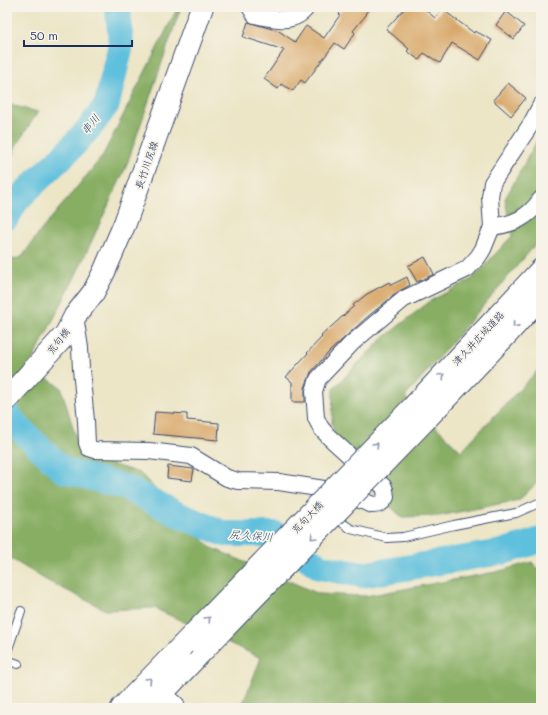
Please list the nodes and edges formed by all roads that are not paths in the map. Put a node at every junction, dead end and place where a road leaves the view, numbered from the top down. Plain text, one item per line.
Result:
1 (202, 7) edge
2 (250, 7) edge
3 (308, 7) edge
4 (541, 105) edge
5 (541, 199) edge
6 (492, 227) junction
7 (541, 270) edge
8 (541, 296) edge
9 (66, 326) junction
10 (7, 381) edge
11 (7, 399) edge
12 (421, 411) junction
13 (312, 486) junction
14 (541, 502) edge
15 (21, 611) dead end
16 (7, 652) edge
17 (7, 660) edge
18 (18, 664) dead end
19 (162, 703) edge
20 (122, 708) edge

1 - 9 main road, 長竹川尻線
2 - 3 street
4 - 6 street
5 - 6 street
6 - 13 street
12 -> 7 main road, 津久井広域道路
8 -> 12 main road, 津久井広域道路
9 - 10 main road, 荒句橋
9 - 11 main road, 荒句橋
9 - 13 street
12 -> 19 main road, 荒句大橋, bridge
20 -> 12 main road, 荒句大橋, bridge
13 - 14 lane
15 - 16 lane
17 - 18 lane

